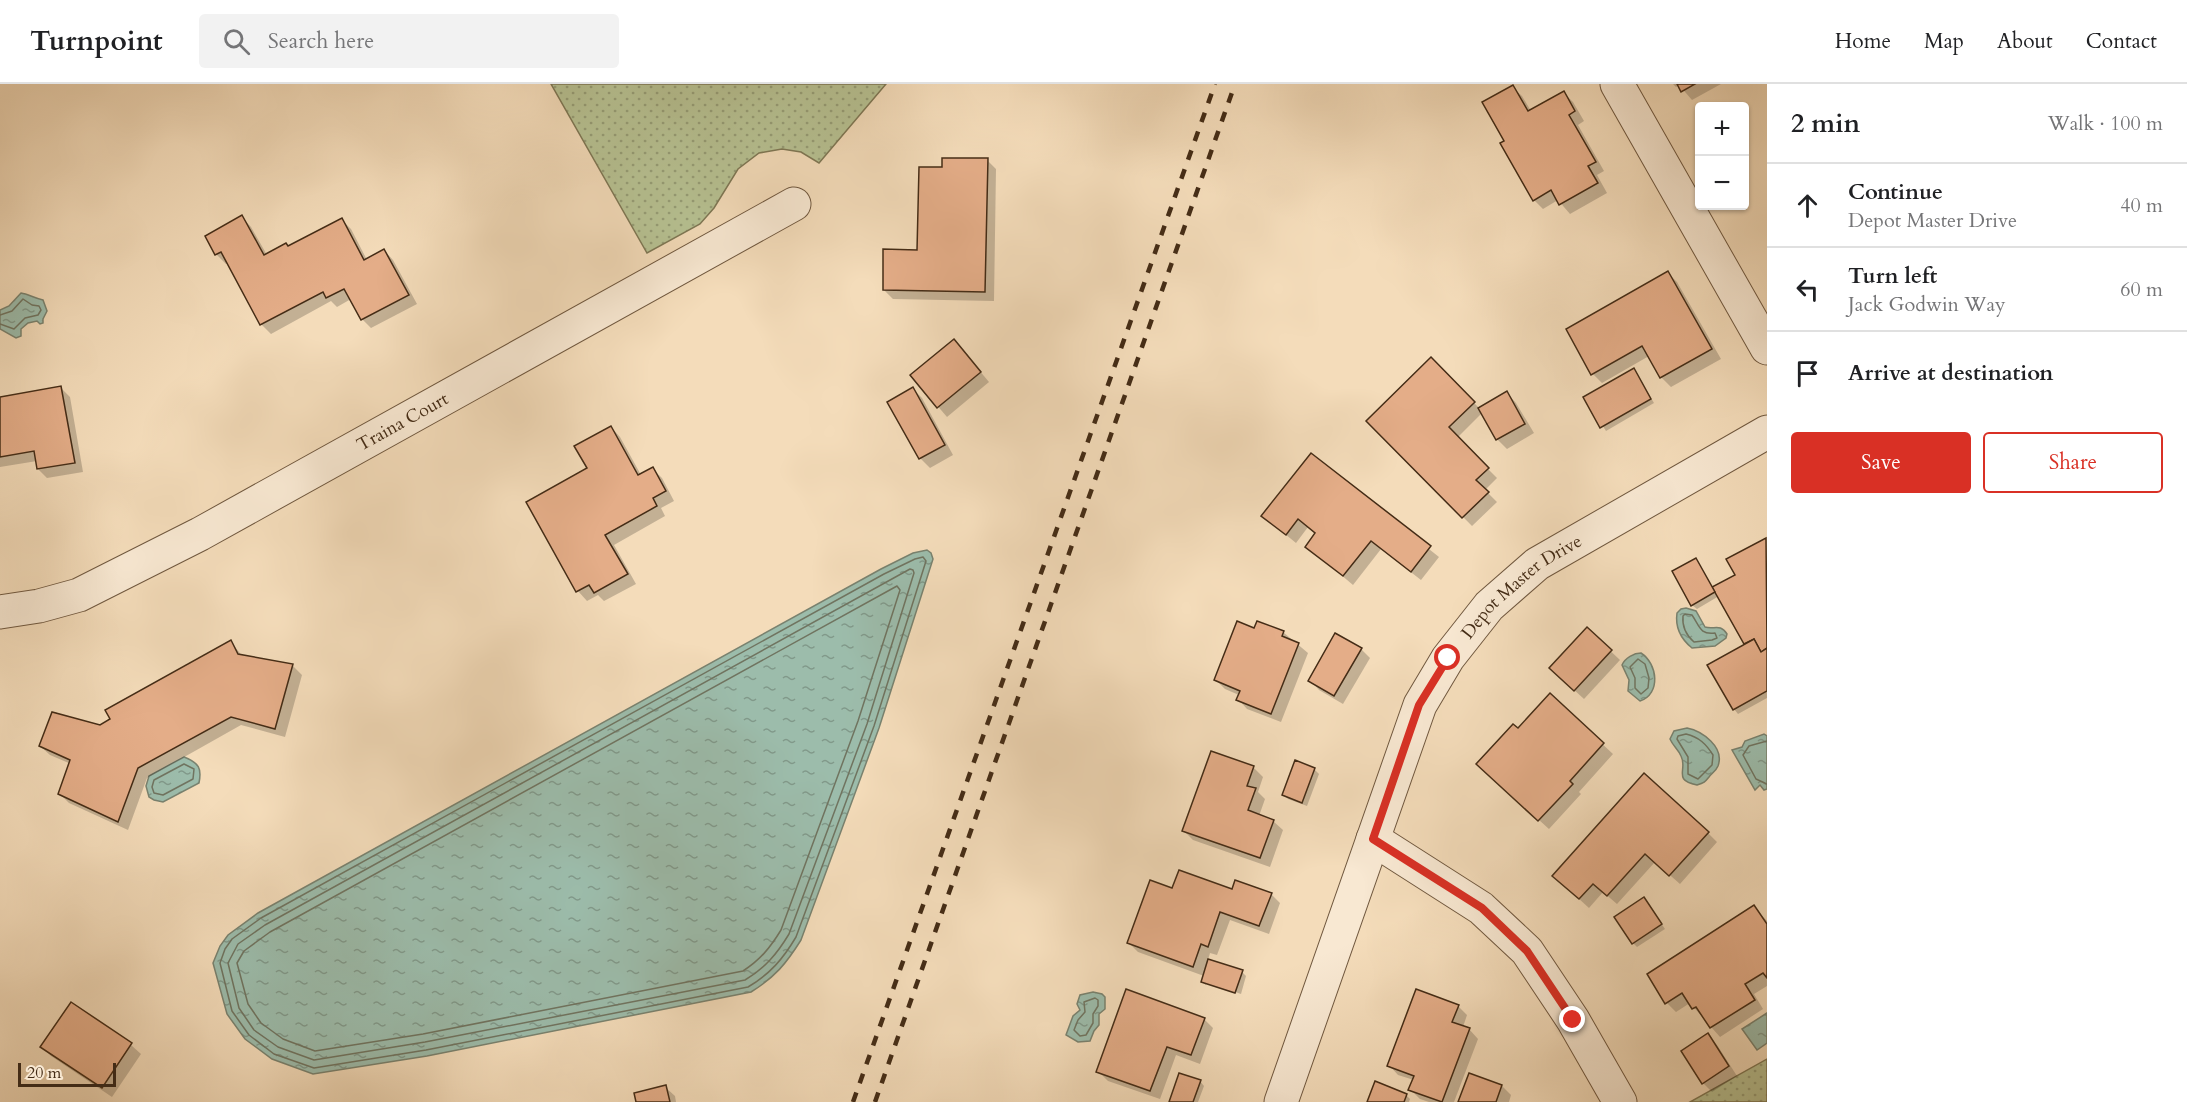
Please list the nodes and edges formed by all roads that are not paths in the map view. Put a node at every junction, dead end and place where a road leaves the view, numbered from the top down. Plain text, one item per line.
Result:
1 (1617, 84) edge
2 (794, 204) dead end
3 (1767, 348) edge
4 (1767, 432) edge
5 (0, 612) edge
6 (1373, 839) junction
7 (1281, 1102) edge
8 (1620, 1102) edge

1 - 3 street
2 - 5 street, Traina Court
4 - 6 street, Depot Master Drive
6 - 7 street, Depot Master Drive
6 - 8 street

